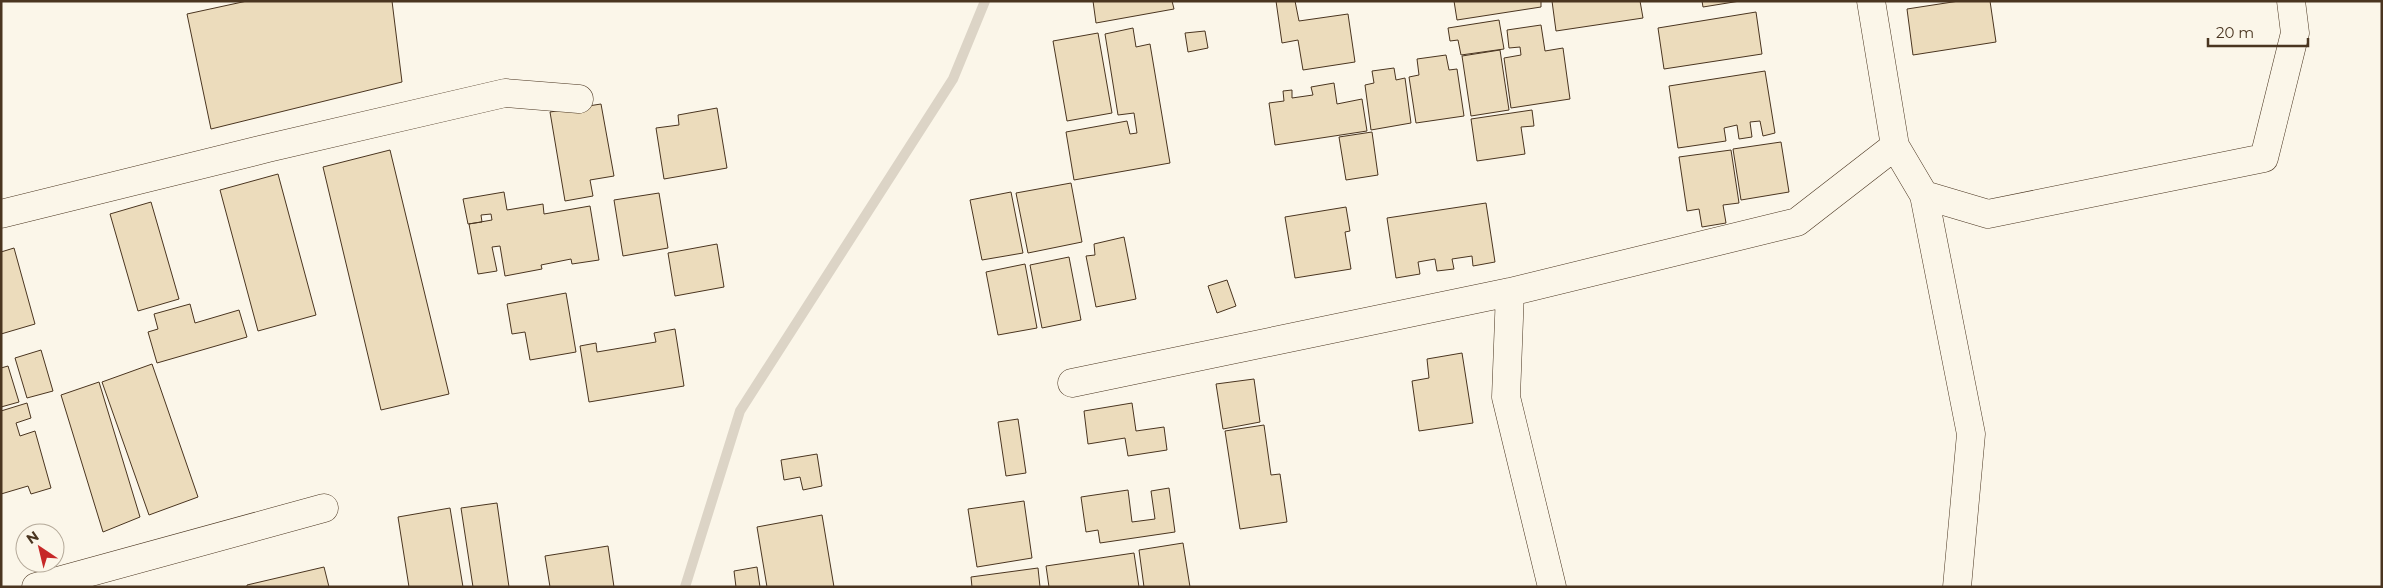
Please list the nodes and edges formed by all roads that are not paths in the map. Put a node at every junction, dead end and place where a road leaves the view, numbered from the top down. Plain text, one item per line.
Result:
1 (1871, 1) edge
2 (2290, 1) edge
3 (579, 99) dead end
4 (1895, 146) junction
5 (1924, 194) junction
6 (1, 214) edge
7 (1510, 292) junction
8 (1072, 383) dead end
9 (324, 508) dead end
10 (36, 587) edge
11 (1552, 587) edge
12 (1957, 587) edge

1 - 4 street
2 - 5 street
3 - 6 street
4 - 5 street
4 - 7 street
5 - 12 street
7 - 8 street
7 - 11 street
9 - 10 street

